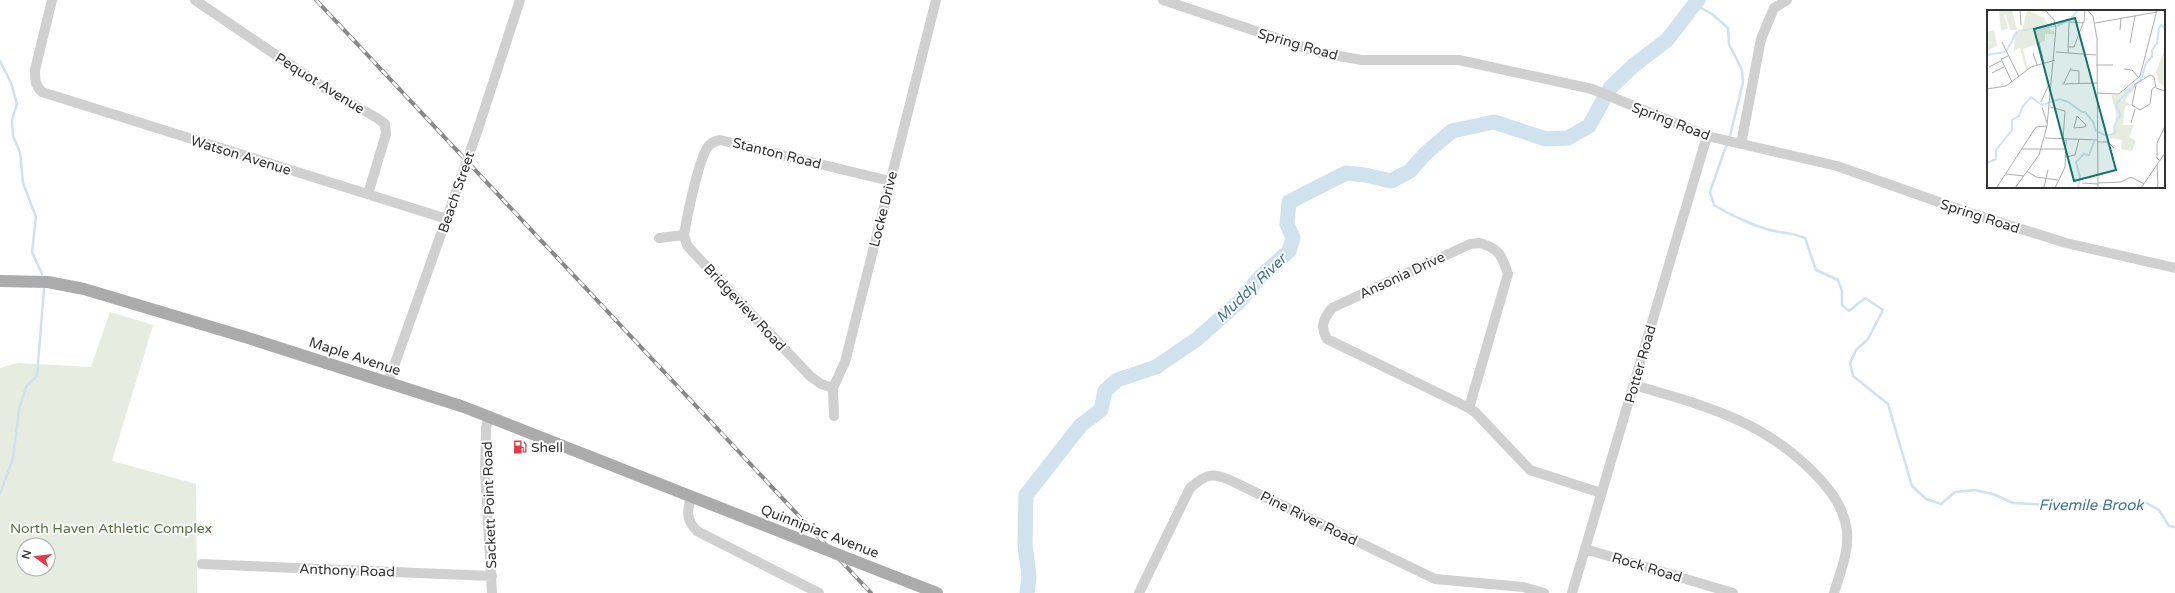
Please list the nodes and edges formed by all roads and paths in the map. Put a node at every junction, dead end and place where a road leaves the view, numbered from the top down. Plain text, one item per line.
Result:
1 (52, 0) edge
2 (195, 0) edge
3 (520, 0) edge
4 (936, 0) edge
5 (1163, 0) edge
6 (1787, 0) edge
7 (1707, 136) junction
8 (1741, 144) junction
9 (890, 181) junction
10 (368, 194) junction
11 (447, 219) junction
12 (684, 235) junction
13 (659, 238) dead end
14 (2175, 268) edge
15 (0, 281) edge
16 (388, 383) junction
17 (1634, 385) junction
18 (833, 388) junction
19 (1469, 408) junction
20 (489, 416) junction
21 (834, 416) dead end
22 (1601, 493) junction
23 (691, 496) junction
24 (1585, 548) junction
25 (202, 564) dead end
26 (492, 576) junction
27 (1714, 590) edge
28 (492, 593) edge
29 (819, 593) edge
30 (937, 593) edge
31 (1139, 593) edge
32 (1544, 593) edge
33 (1572, 593) edge
34 (1733, 593) edge
35 (1834, 593) edge

1 - 10 street, Watson Avenue
2 - 10 street, Pequot Avenue
3 - 11 street, Beach Street, bridge
4 - 9 street, Locke Drive
5 - 7 street, Spring Road
6 - 8 street
7 - 8 street, Spring Road
7 - 17 street, Potter Road
8 - 14 street, Spring Road
9 - 12 street, Stanton Road
9 - 18 street, Locke Drive
10 - 11 street, Watson Avenue
11 - 16 street, Beach Street
12 - 13 street
12 - 18 street, Bridgeview Road
15 - 16 main road, Maple Avenue
16 - 20 main road, Maple Avenue
17 - 22 street, Potter Road
17 - 35 street
18 - 21 street, Locke Drive
19 - 19 street, Ansonia Drive
19 - 22 street, Ansonia Drive
20 - 23 main road, Maple Avenue
20 - 26 street, Sackett Point Road
22 - 24 street, Potter Road
23 - 29 street
23 - 30 main road, Quinnipiac Avenue, bridge
24 - 27 street, Rock Road
24 - 33 street, Potter Road
25 - 26 street, Anthony Road
26 - 28 street, Sackett Point Road
27 - 34 street, Rock Road
31 - 32 street, Pine River Road

